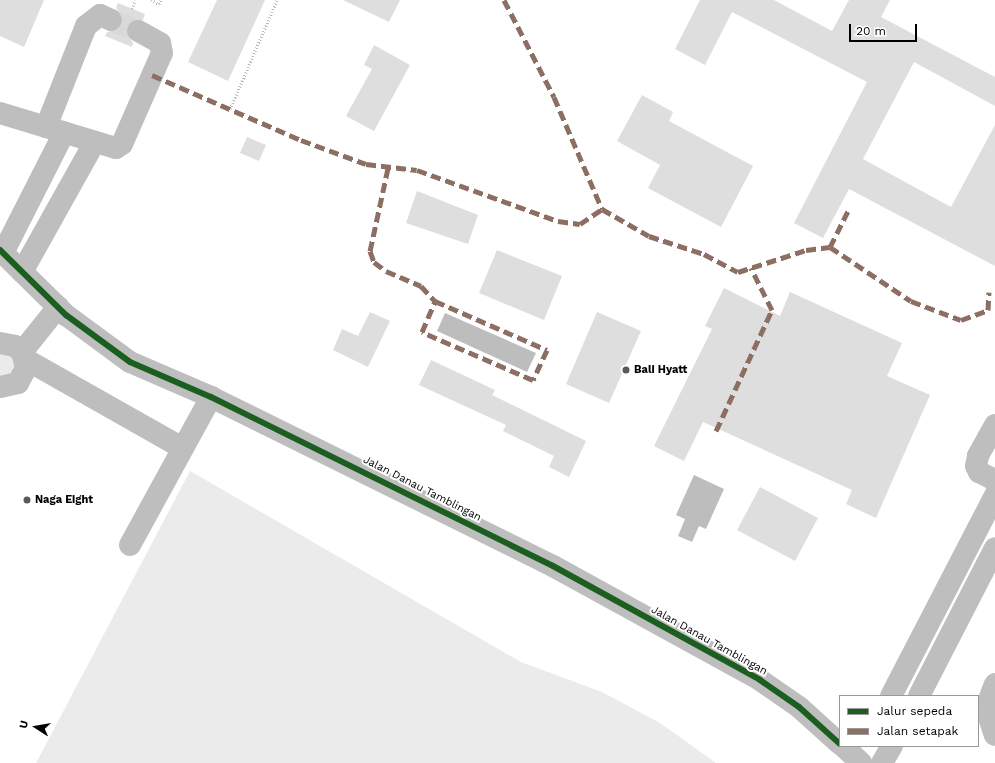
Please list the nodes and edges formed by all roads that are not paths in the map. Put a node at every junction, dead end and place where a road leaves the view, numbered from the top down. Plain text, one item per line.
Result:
1 (111, 20) tunnel mouth
2 (138, 31) tunnel mouth
3 (0, 113) edge
4 (55, 130) junction
5 (94, 143) junction
6 (2, 251) edge
7 (22, 272) junction
8 (58, 307) junction
9 (0, 344) edge
10 (24, 355) junction
11 (0, 387) edge
12 (211, 397) junction
13 (995, 426) edge
14 (182, 448) junction
15 (995, 480) edge
16 (995, 495) edge
17 (130, 545) dead end
18 (994, 555) edge
19 (995, 684) edge
20 (892, 695) edge
21 (920, 695) edge
22 (995, 735) edge
23 (839, 743) edge
24 (891, 747) edge
25 (882, 763) edge

1 - 4 street
2 - 5 street
3 - 4 street
4 - 5 street
4 - 6 street
5 - 7 street
6 - 7 street, Jalan Danau Tamblingan
7 - 8 street, Jalan Danau Tamblingan
8 - 10 street
8 - 12 street, Jalan Danau Tamblingan
9 - 10 street
10 - 11 street
10 - 14 street
12 - 14 street
12 - 23 street, Jalan Danau Tamblingan
13 - 15 street
14 - 17 street
16 - 20 street
18 - 21 street
19 - 22 street
24 - 25 street

